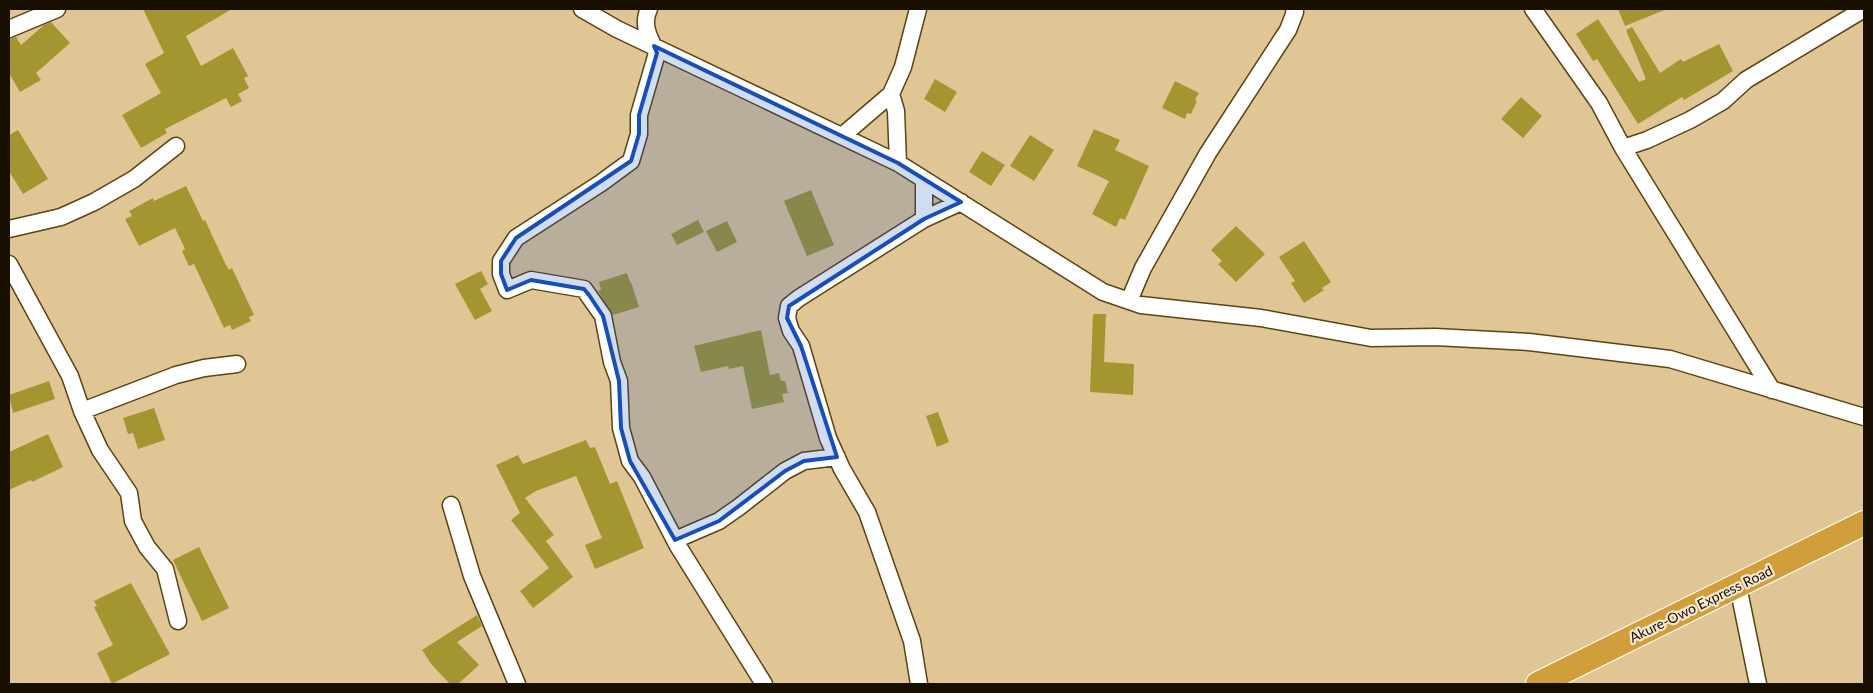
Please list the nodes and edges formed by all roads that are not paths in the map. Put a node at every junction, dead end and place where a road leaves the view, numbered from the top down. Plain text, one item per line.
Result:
1 (57, 9) edge
2 (582, 9) edge
3 (648, 9) edge
4 (918, 9) edge
5 (1294, 9) edge
6 (1533, 9) edge
7 (1864, 9) edge
8 (9, 29) edge
9 (654, 46) junction
10 (891, 94) junction
11 (842, 136) junction
12 (176, 146) dead end
13 (1623, 148) junction
14 (898, 162) junction
15 (924, 180) junction
16 (960, 202) junction
17 (924, 219) junction
18 (9, 229) edge
19 (9, 264) edge
20 (1129, 301) junction
21 (237, 364) dead end
22 (1772, 390) junction
23 (82, 411) junction
24 (1864, 417) edge
25 (837, 457) junction
26 (451, 505) dead end
27 (1864, 523) edge
28 (675, 540) junction
29 (1738, 586) junction
30 (178, 621) dead end
31 (517, 684) edge
32 (764, 684) edge
33 (919, 684) edge
34 (1538, 684) edge
35 (1758, 684) edge

1 - 8 street
2 - 9 street
3 - 9 street
4 - 10 street
5 - 20 street
6 - 13 street
7 - 13 street
9 - 11 street
9 - 28 street
10 - 11 street
10 - 14 street
11 - 14 street
12 - 18 street
13 - 22 street
14 - 15 street
15 - 16 street
15 - 17 street
16 - 17 street
16 - 20 street
17 - 25 street
19 - 23 street
20 - 22 street
21 - 23 street
22 - 24 street
23 - 30 street
25 - 28 street
25 - 33 street
26 - 31 street
27 - 29 highway, Akure-Owo Express Road
28 - 32 street
29 - 34 highway, Akure-Owo Express Road
29 - 35 street

